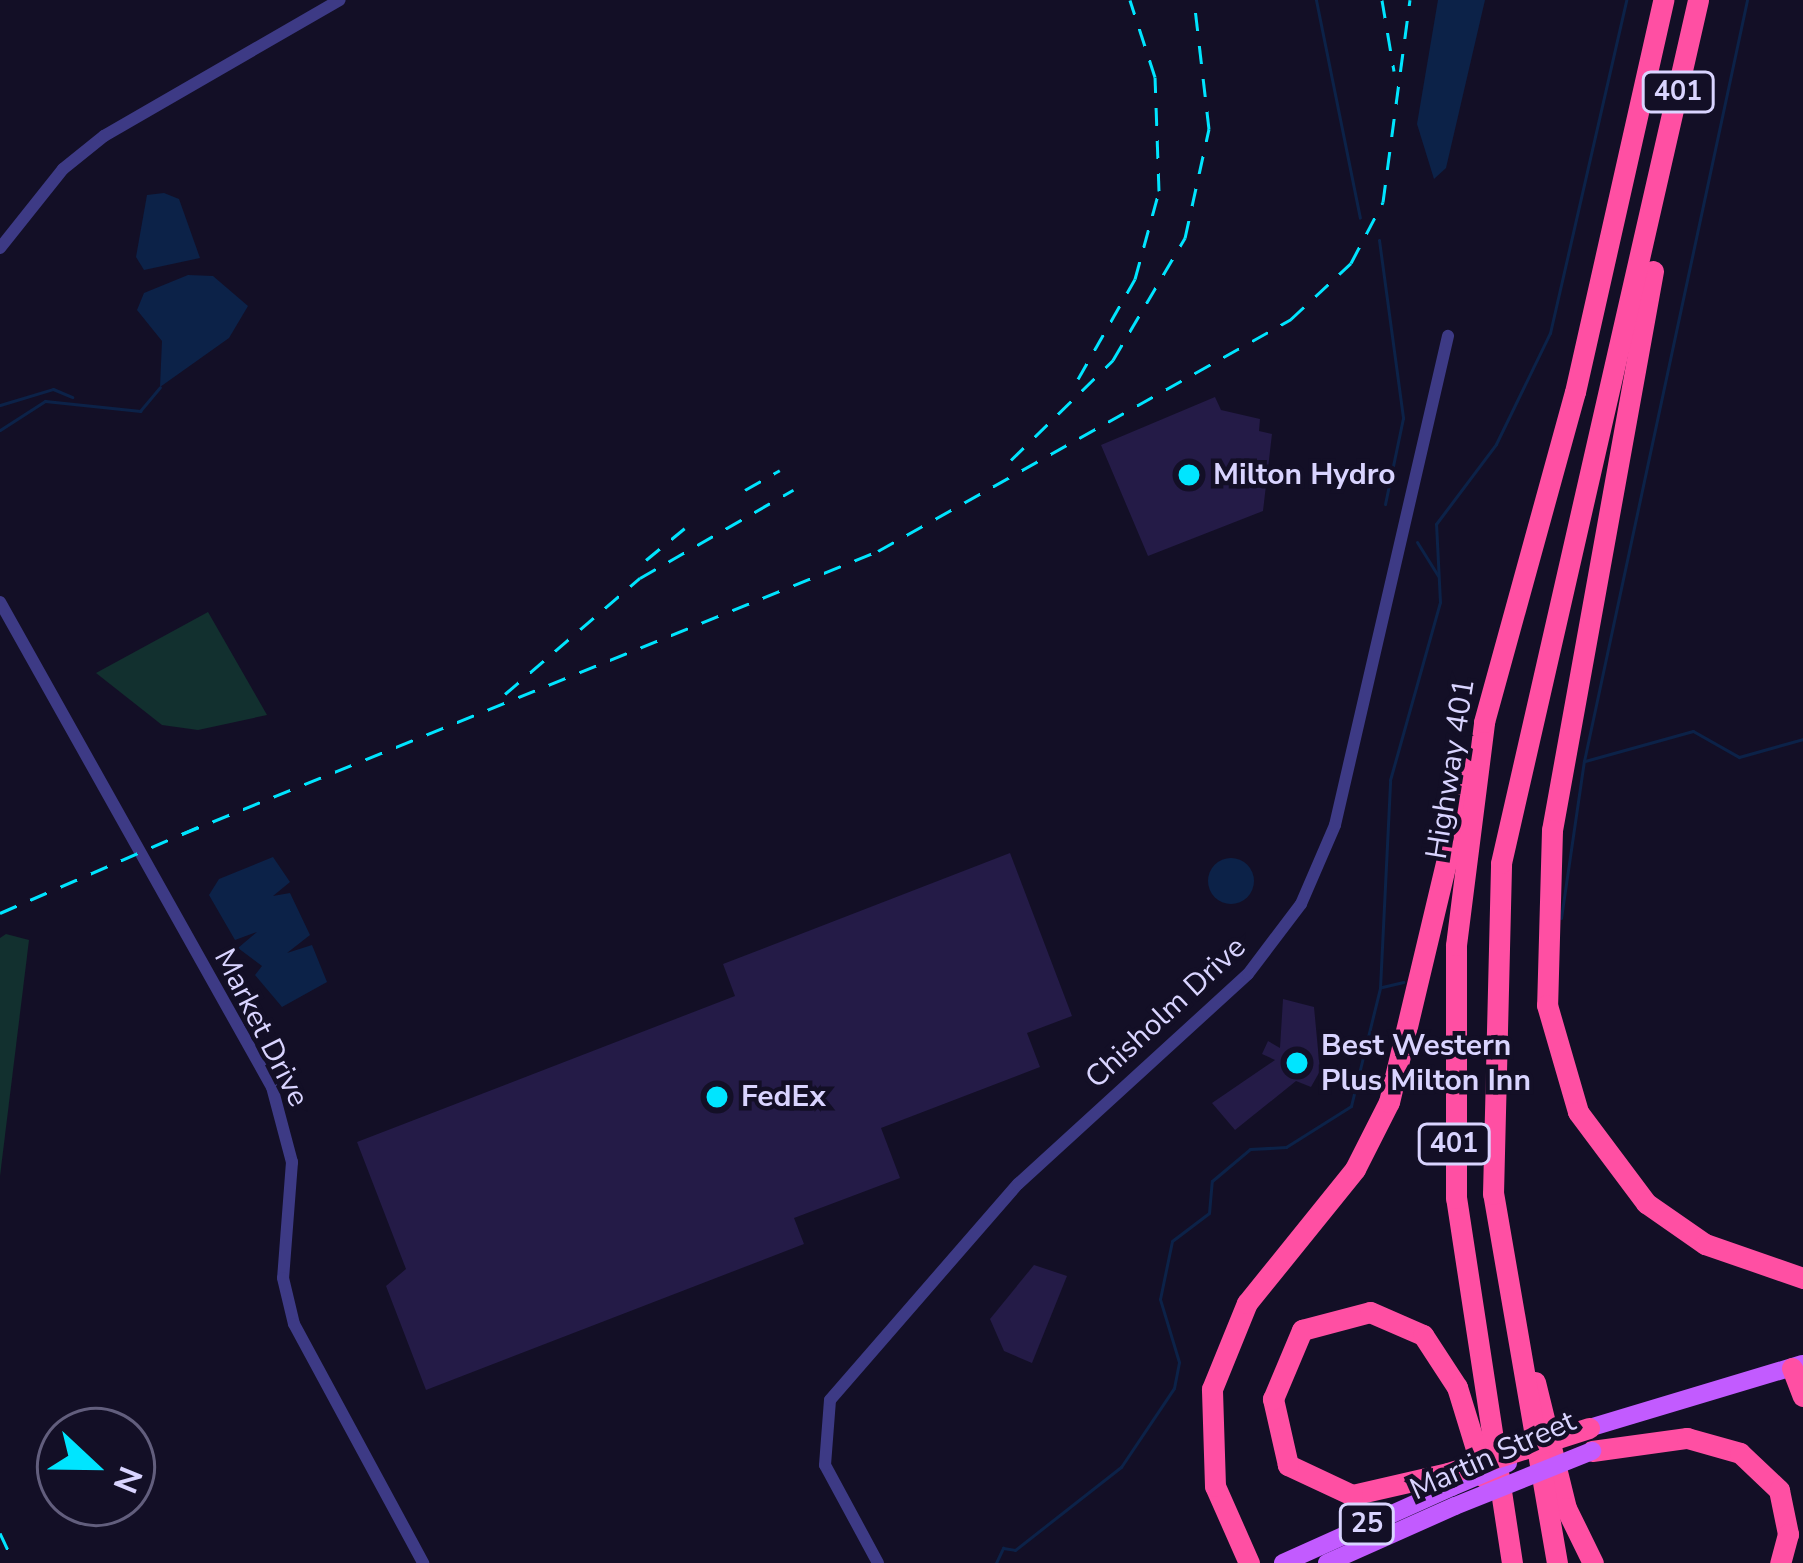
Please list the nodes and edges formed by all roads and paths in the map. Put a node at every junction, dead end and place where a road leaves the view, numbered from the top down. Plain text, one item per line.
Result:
1 (340, 0) edge
2 (1663, 0) edge
3 (1698, 0) edge
4 (1659, 184) junction
5 (0, 248) edge
6 (1448, 336) dead end
7 (0, 602) edge
8 (1484, 722) junction
9 (1803, 1278) edge
10 (1520, 1348) junction
11 (1798, 1365) edge
12 (1803, 1396) edge
13 (1590, 1439) junction
14 (1452, 1489) junction
15 (423, 1563) edge
16 (878, 1563) edge
17 (1249, 1563) edge
18 (1283, 1563) edge
19 (1327, 1563) edge
20 (1510, 1563) edge
21 (1557, 1563) edge
22 (1593, 1563) edge
23 (1780, 1563) edge

1 - 5 street
2 - 8 highway, Highway 401 / 401
3 - 4 highway, 401
4 - 9 highway
4 - 10 highway, 401
6 - 16 street, Chisholm Drive
7 - 15 street, Market Drive
8 - 17 highway
8 - 20 highway, Highway 401 / 401
10 - 21 highway, 401
10 - 22 highway
11 - 12 highway
11 - 13 main road, 25
13 - 14 highway, bridge
13 - 14 main road, Martin Street / 25, bridge
13 - 23 highway
14 - 18 main road, Martin Street / 25
14 - 19 main road, Martin Street / 25
14 - 20 highway

